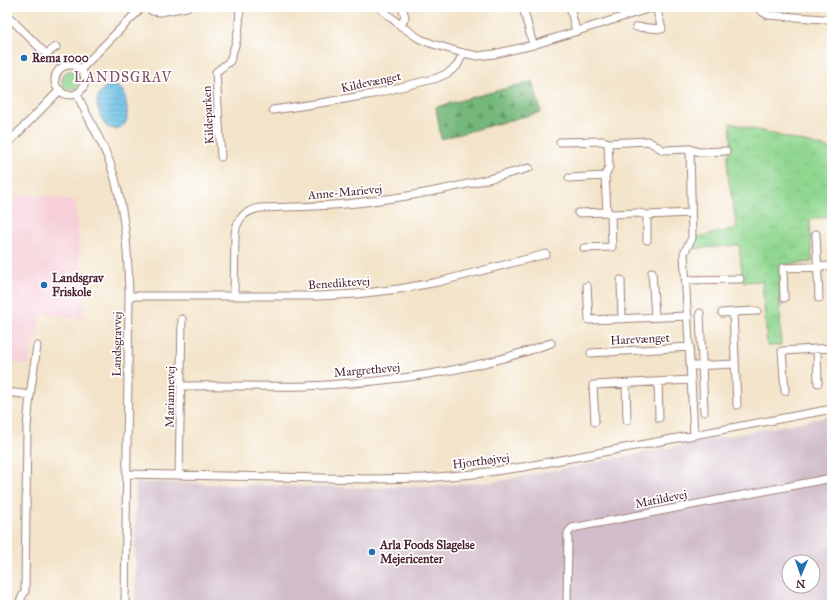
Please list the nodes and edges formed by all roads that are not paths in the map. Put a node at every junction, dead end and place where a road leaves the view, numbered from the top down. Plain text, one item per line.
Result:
1 (142, 7) edge
2 (148, 7) edge
3 (187, 7) edge
4 (240, 7) edge
5 (379, 7) edge
6 (402, 7) edge
7 (523, 7) edge
8 (570, 7) edge
9 (655, 7) edge
10 (758, 7) edge
11 (7, 15) edge
12 (832, 19) edge
13 (401, 26) junction
14 (636, 27) dead end
15 (576, 31) junction
16 (533, 45) junction
17 (56, 47) dead end
18 (462, 53) junction
19 (81, 69) junction
20 (60, 90) junction
21 (77, 94) junction
22 (273, 110) dead end
23 (560, 142) dead end
24 (608, 143) junction
25 (7, 144) edge
26 (690, 149) junction
27 (726, 151) dead end
28 (221, 157) dead end
29 (529, 168) dead end
30 (605, 176) junction
31 (569, 178) dead end
32 (609, 213) junction
33 (691, 213) junction
34 (578, 214) dead end
35 (647, 215) junction
36 (816, 234) dead end
37 (647, 240) dead end
38 (584, 248) dead end
39 (546, 254) dead end
40 (817, 266) junction
41 (832, 266) edge
42 (652, 272) dead end
43 (740, 279) dead end
44 (621, 280) dead end
45 (686, 280) junction
46 (588, 286) dead end
47 (128, 296) junction
48 (234, 296) junction
49 (784, 298) dead end
50 (819, 298) dead end
51 (757, 311) dead end
52 (722, 312) dead end
53 (733, 312) junction
54 (700, 313) dead end
55 (688, 316) junction
56 (655, 317) junction
57 (182, 319) dead end
58 (622, 319) junction
59 (550, 343) dead end
60 (37, 346) dead end
61 (690, 347) junction
62 (832, 348) edge
63 (817, 349) junction
64 (591, 353) dead end
65 (736, 364) junction
66 (702, 365) junction
67 (691, 366) junction
68 (691, 380) junction
69 (658, 382) junction
70 (818, 383) dead end
71 (626, 384) junction
72 (181, 386) junction
73 (785, 391) dead end
74 (7, 392) edge
75 (30, 395) junction
76 (737, 405) dead end
77 (832, 409) edge
78 (704, 412) dead end
79 (659, 418) dead end
80 (627, 420) dead end
81 (595, 422) dead end
82 (694, 435) junction
83 (127, 474) junction
84 (179, 475) junction
85 (832, 478) edge
86 (18, 605) edge
87 (125, 605) edge
88 (567, 605) edge

1 - 19 street
2 - 3 street
4 - 28 street, Kildeparken
5 - 13 street
6 - 13 street
7 - 16 street
8 - 15 street
9 - 14 street
9 - 15 street
10 - 12 street
11 - 17 street
13 - 18 street
15 - 16 street
16 - 18 street
18 - 22 street, Kildevænget
19 - 20 street
19 - 21 street
20 - 21 street
20 - 25 street
21 - 47 street, Landsgravvej
23 - 24 street
24 - 26 street
24 - 30 street
26 - 27 street
26 - 33 street
29 - 48 street, Anne-Marievej
30 - 31 street
30 - 32 street
32 - 34 street
32 - 35 street
32 - 38 street
33 - 35 street
33 - 45 street
35 - 37 street
36 - 40 street
39 - 48 street, Benediktevej
40 - 41 street
40 - 49 street
40 - 50 street
42 - 56 street, Harevænget
43 - 45 street
44 - 58 street, Harevænget
45 - 55 street
46 - 58 street, Harevænget
47 - 48 street, Benediktevej
47 - 83 street, Landsgravvej
51 - 53 street
52 - 53 street
53 - 65 street
54 - 66 street
55 - 56 street, Harevænget
55 - 61 street
56 - 58 street, Harevænget
57 - 72 street, Mariannevej
59 - 72 street, Margrethevej
60 - 75 street
61 - 64 street, Harevænget
61 - 67 street
62 - 63 street
63 - 70 street
63 - 73 street
65 - 66 street
65 - 76 street
66 - 67 street
66 - 78 street
67 - 68 street
68 - 69 street
68 - 82 street
69 - 71 street
69 - 79 street
71 - 80 street
71 - 81 street
72 - 84 street, Mariannevej
74 - 75 street
75 - 86 street
77 - 82 street, Hjorthøjvej
82 - 84 street, Hjorthøjvej
83 - 84 street, Hjorthøjvej
83 - 87 street, Landsgravvej
85 - 88 street, Matildevej

